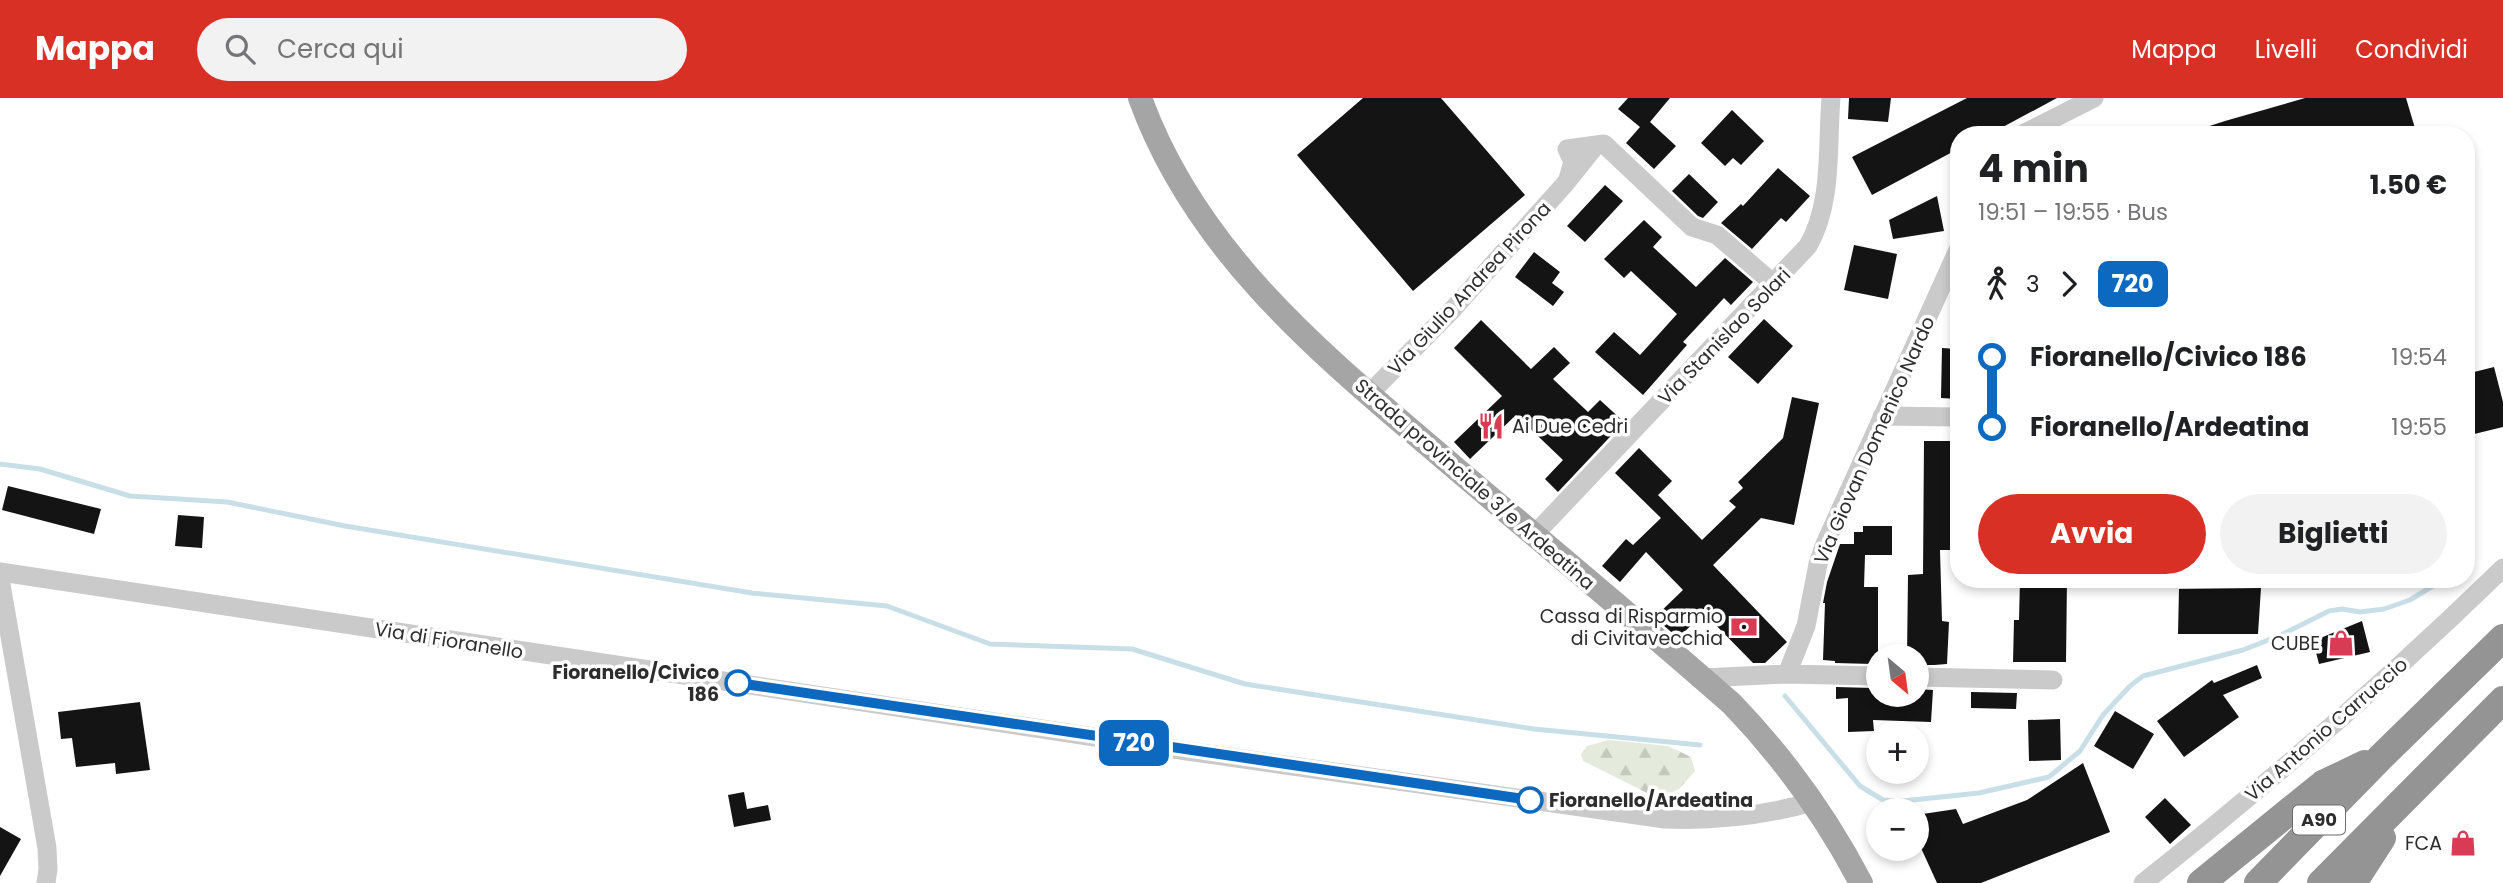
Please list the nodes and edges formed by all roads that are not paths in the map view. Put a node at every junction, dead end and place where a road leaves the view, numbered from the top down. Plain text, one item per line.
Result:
1 (1140, 98) edge
2 (1831, 98) edge
3 (2094, 98) edge
4 (2039, 126) edge
5 (1950, 267) edge
6 (1774, 284) junction
7 (1369, 394) junction
8 (1882, 416) junction
9 (1950, 417) edge
10 (1534, 535) junction
11 (2503, 568) edge
12 (0, 572) edge
13 (0, 579) edge
14 (2503, 638) edge
15 (1787, 674) junction
16 (1866, 676) edge
17 (1929, 677) edge
18 (1703, 678) junction
19 (2053, 680) dead end
20 (2503, 700) edge
21 (2381, 757) junction
22 (1812, 802) junction
23 (2399, 805) junction
24 (46, 883) edge
25 (1861, 883) edge
26 (2143, 883) edge
27 (2201, 883) edge
28 (2258, 883) edge
29 (2321, 883) edge
30 (2353, 883) edge

1 - 7 main road, Strada provinciale 3/e Ardeatina
2 - 6 street, Via Stanislao Solari
3 - 4 street
5 - 8 street, Via Giovan Domenico Nardo
6 - 7 street, Via Giulio Andrea Pirona
6 - 10 street, Via Stanislao Solari
7 - 10 main road, Strada provinciale 3/e Ardeatina
8 - 9 street
8 - 15 street, Via Giovan Domenico Nardo
10 - 18 main road, Strada provinciale 3/e Ardeatina
11 - 26 street, Via Antonio Carruccio
12 - 22 street, Via di Fioranello
13 - 24 street
14 - 21 highway, A90
15 - 16 street
15 - 18 street
17 - 19 street
18 - 22 main road, Strada provinciale 3/e Ardeatina
20 - 23 highway, A90
21 - 27 highway
21 - 28 highway, A90
22 - 25 main road, Strada provinciale 3/e Ardeatina
23 - 29 highway, A90
23 - 30 highway

